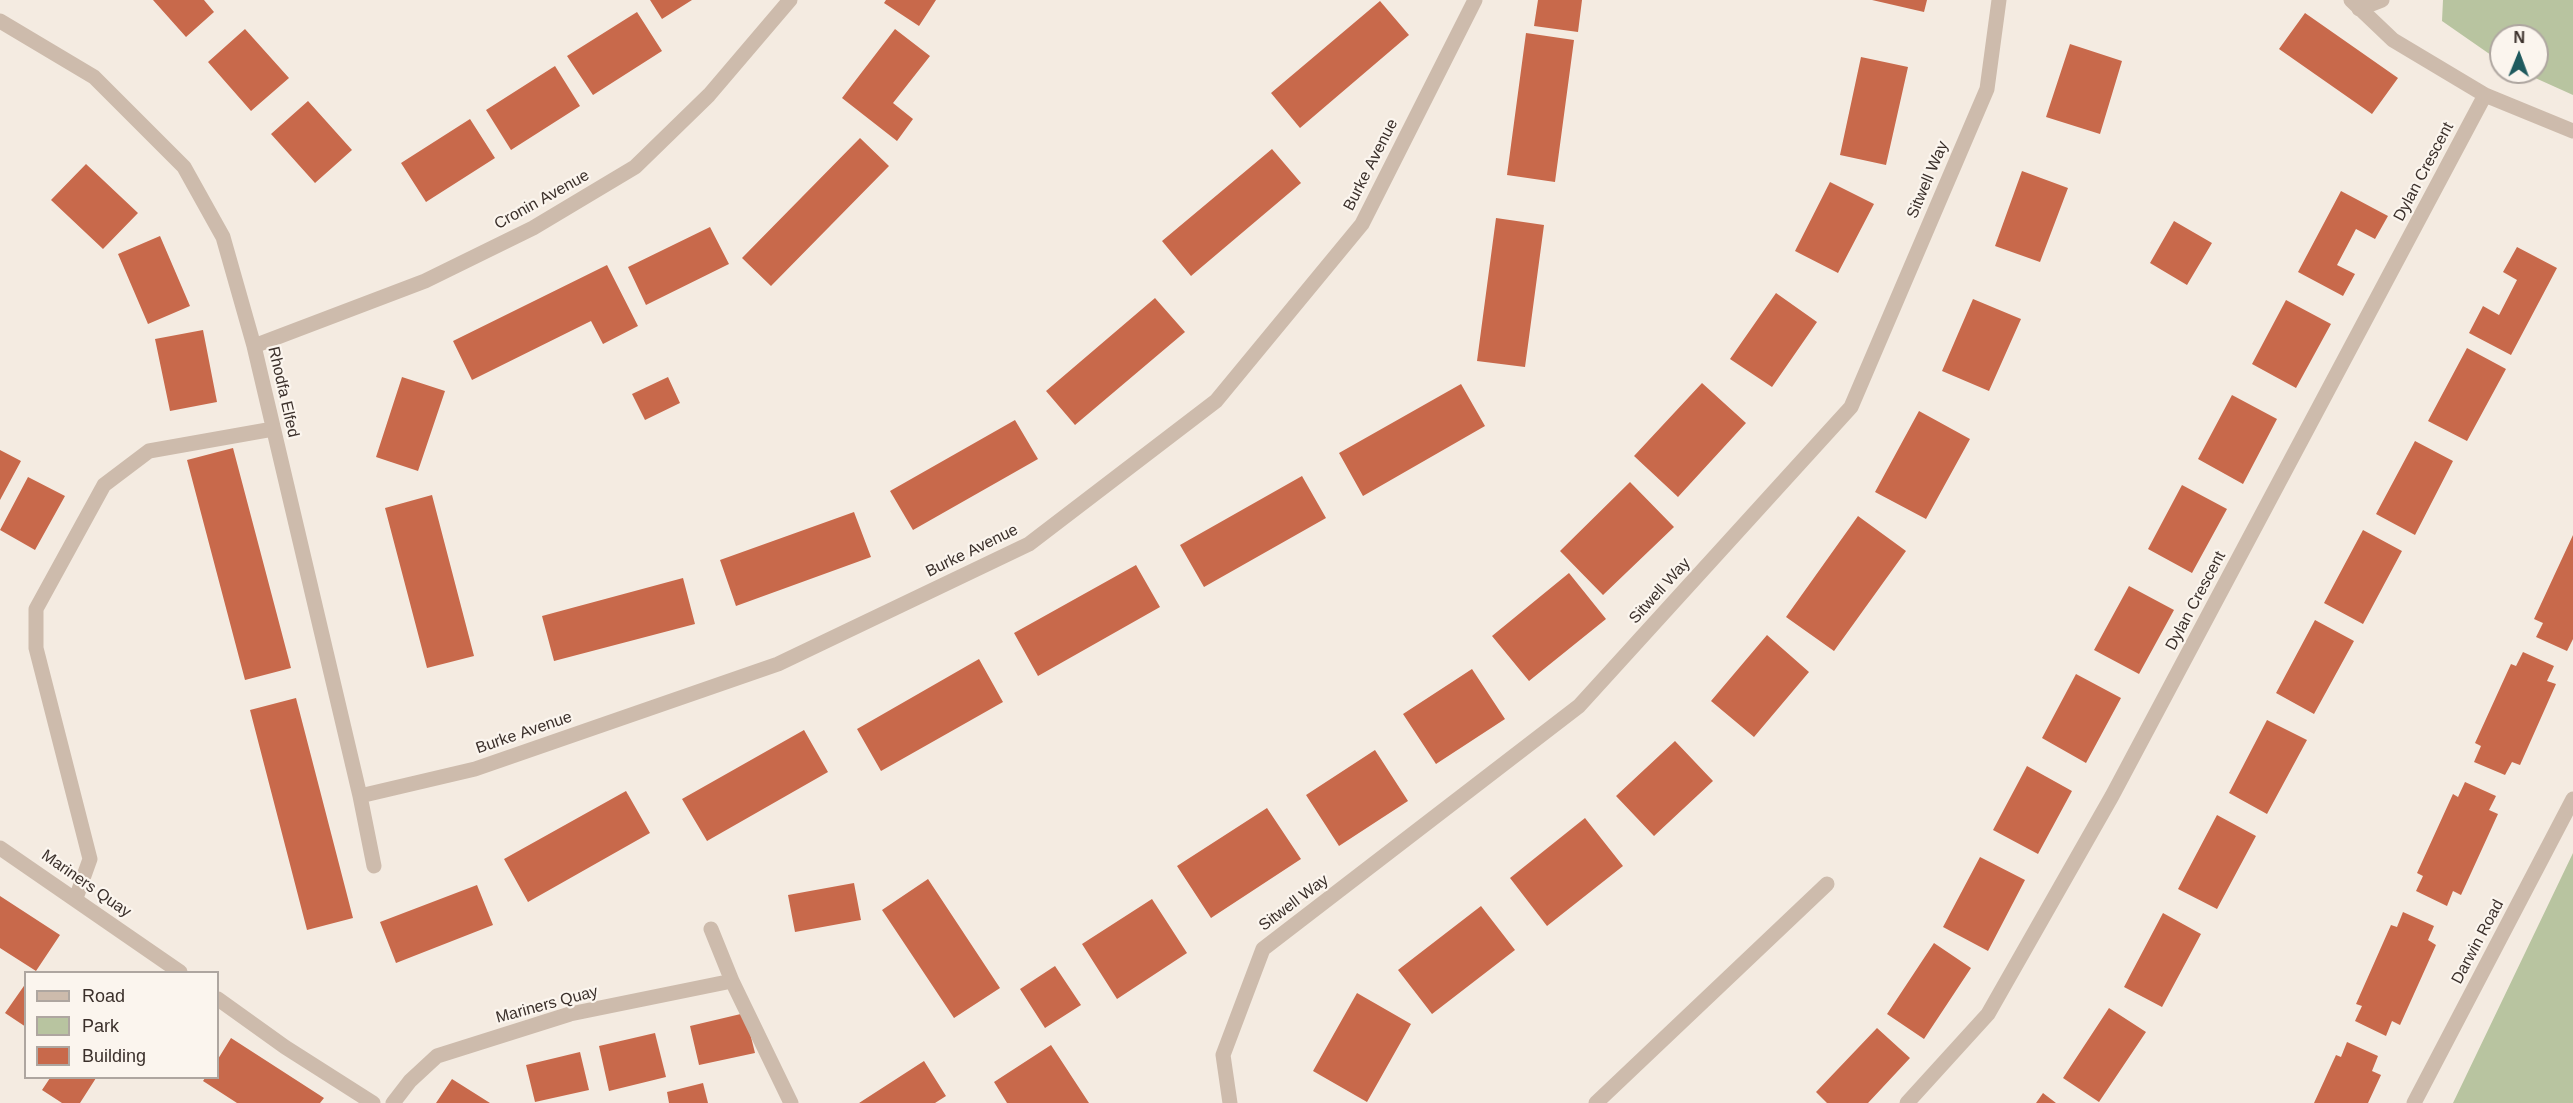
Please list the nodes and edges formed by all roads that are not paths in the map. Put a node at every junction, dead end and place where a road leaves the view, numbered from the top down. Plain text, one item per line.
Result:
1 (789, 0) edge
2 (1475, 0) edge
3 (1999, 0) edge
4 (2382, 0) edge
5 (2355, 4) edge
6 (0, 21) edge
7 (2485, 96) junction
8 (2573, 131) edge
9 (254, 346) junction
10 (273, 429) junction
11 (360, 796) junction
12 (2573, 798) edge
13 (0, 848) edge
14 (374, 866) dead end
15 (1827, 885) dead end
16 (75, 898) junction
17 (711, 929) dead end
18 (179, 971) edge
19 (732, 981) junction
20 (219, 1000) edge
21 (373, 1103) edge
22 (393, 1103) edge
23 (791, 1103) edge
24 (1230, 1103) edge
25 (1596, 1103) edge
26 (1908, 1103) edge
27 (2414, 1103) edge

1 - 9 street, Cronin Avenue
2 - 11 street, Burke Avenue
3 - 24 street, Sitwell Way
4 - 5 street
5 - 7 street
6 - 9 street, Rhodfa Elfed
7 - 8 street
7 - 26 street, Dylan Crescent
9 - 10 street, Rhodfa Elfed
10 - 11 street, Rhodfa Elfed
10 - 16 street
11 - 14 street, Rhodfa Elfed
12 - 27 street, Darwin Road
13 - 16 street, Mariners Quay
15 - 25 street
16 - 18 street, Mariners Quay
17 - 19 street
19 - 22 street, Mariners Quay
19 - 23 street
20 - 21 street

